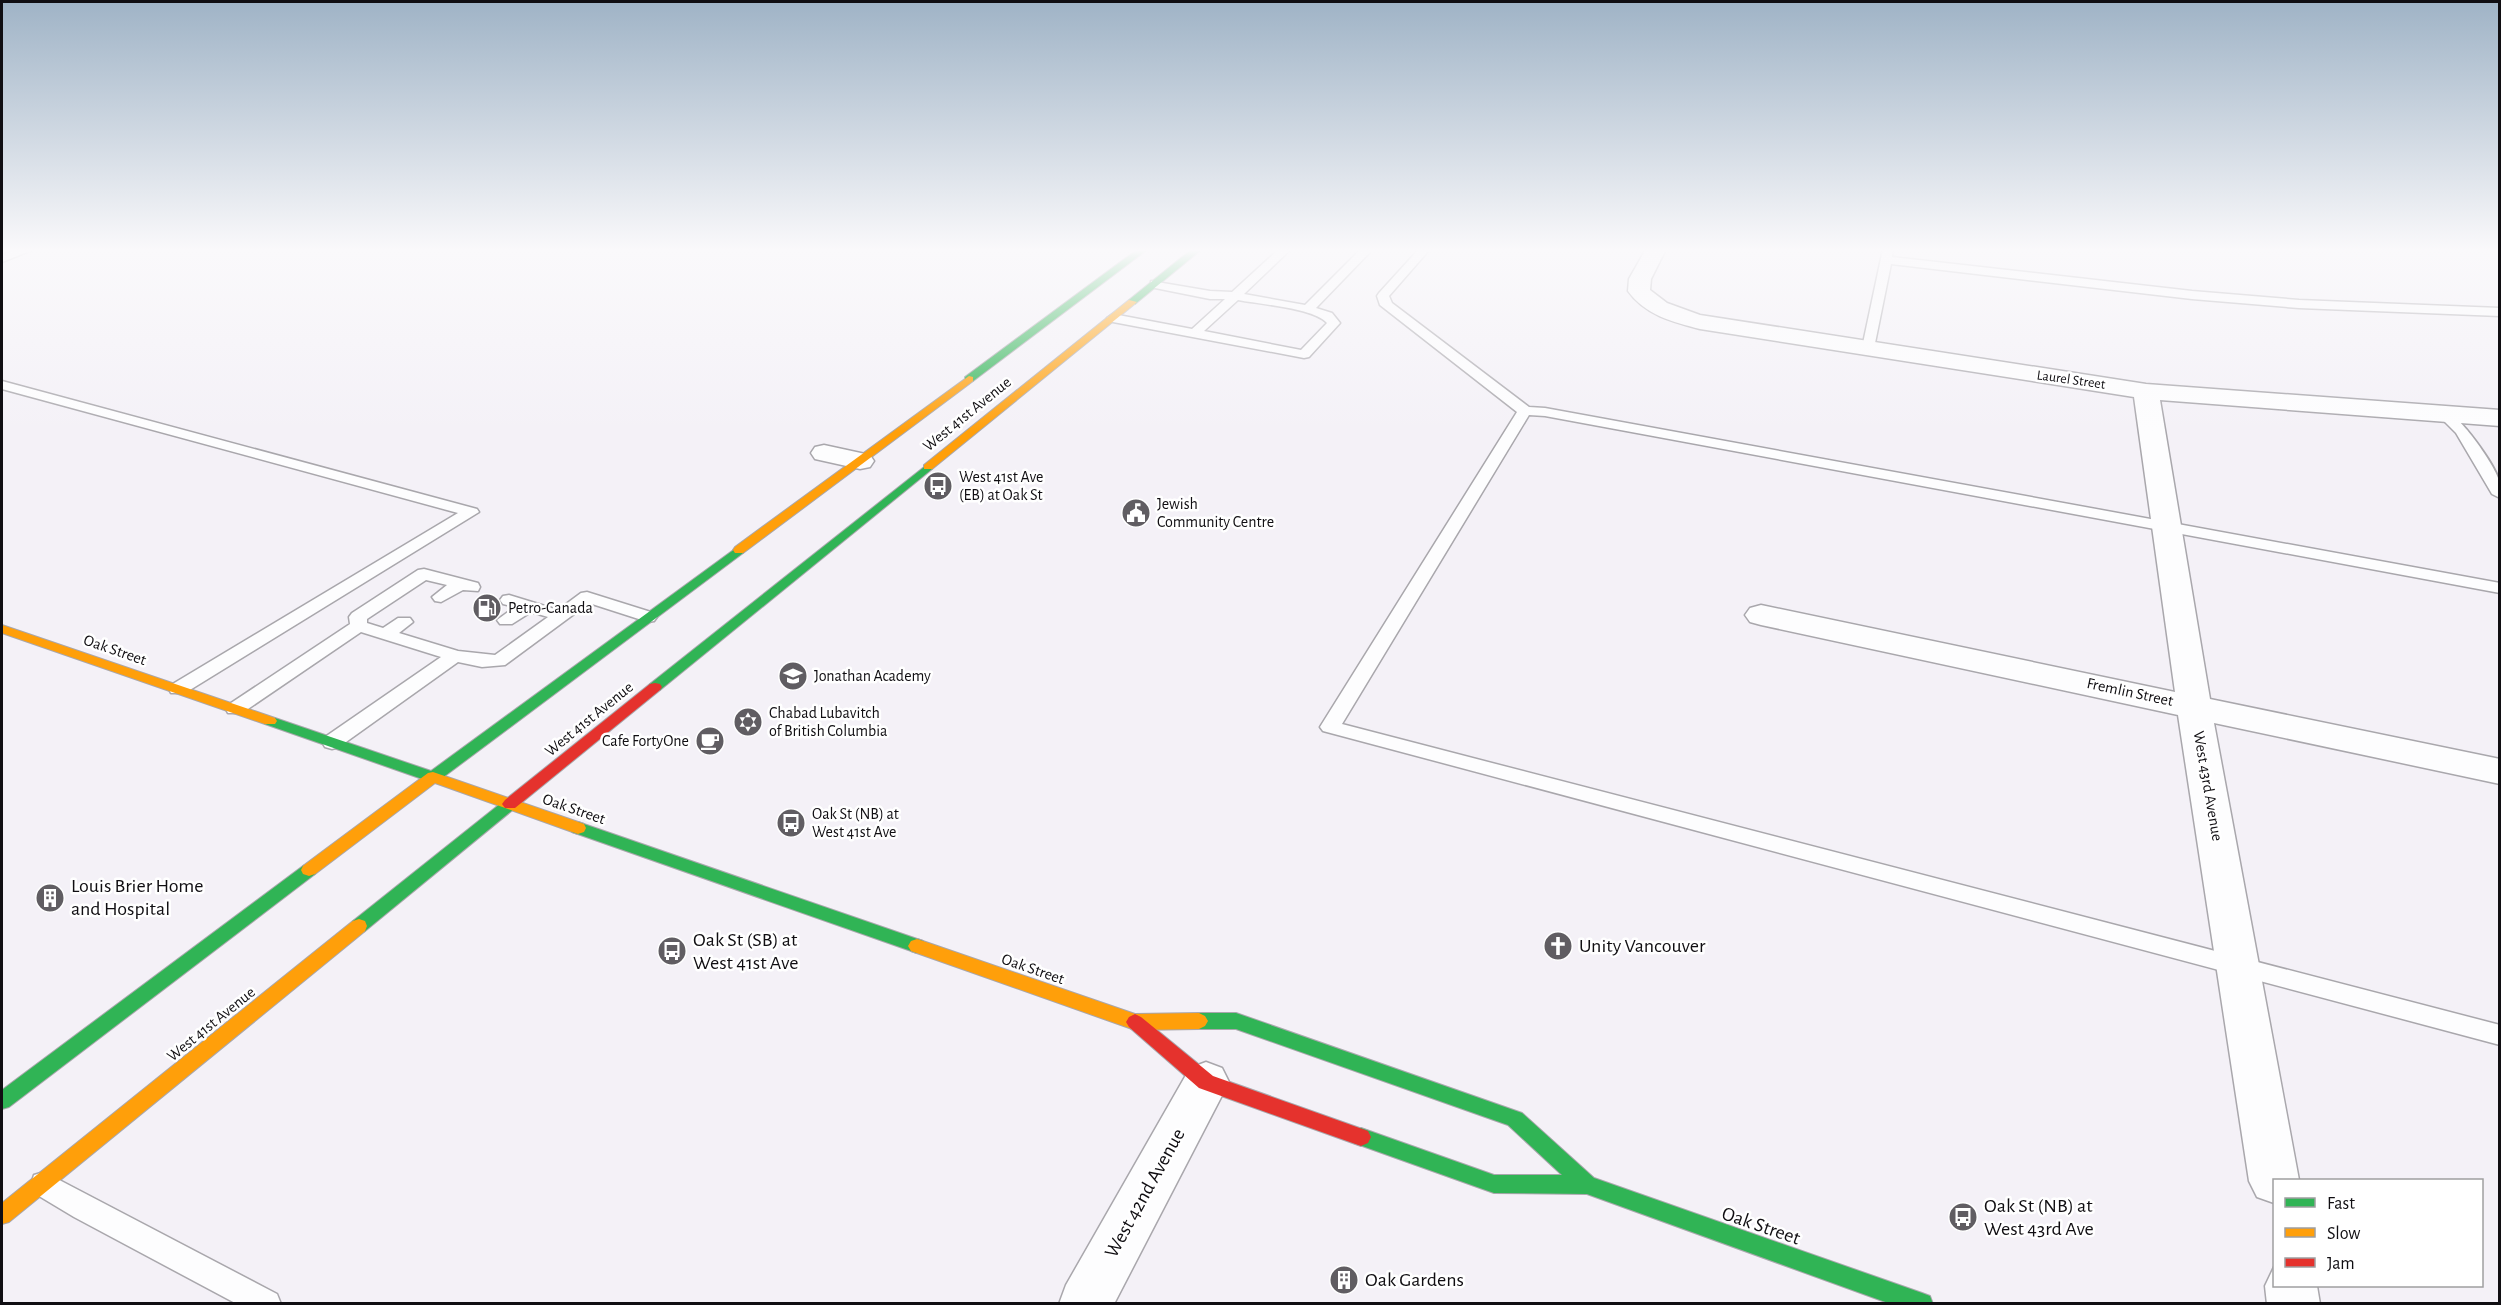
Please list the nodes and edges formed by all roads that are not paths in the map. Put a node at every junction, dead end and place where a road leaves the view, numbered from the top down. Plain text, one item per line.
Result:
1 (1065, 310) edge
2 (1123, 310) edge
3 (1220, 310) edge
4 (1311, 310) edge
5 (1392, 310) edge
6 (1662, 310) edge
7 (1876, 310) edge
8 (2452, 310) edge
9 (2499, 312) edge
10 (1113, 318) junction
11 (1195, 333) junction
12 (1868, 348) junction
13 (2, 386) edge
14 (2146, 391) junction
15 (1525, 411) junction
16 (2445, 415) junction
17 (2499, 418) edge
18 (824, 453) dead end
19 (866, 463) junction
20 (2499, 494) edge
21 (2169, 529) junction
22 (2499, 588) edge
23 (441, 597) dead end
24 (509, 600) dead end
25 (529, 606) junction
26 (1761, 615) dead end
27 (561, 616) junction
28 (648, 617) junction
29 (506, 620) dead end
30 (404, 622) dead end
31 (359, 626) junction
32 (2, 629) edge
33 (385, 634) junction
34 (472, 644) dead end
35 (455, 656) junction
36 (178, 689) junction
37 (2194, 706) junction
38 (236, 709) junction
39 (332, 742) junction
40 (2499, 772) edge
41 (433, 777) junction
42 (510, 804) junction
43 (2240, 966) junction
44 (1135, 1022) junction
45 (2499, 1035) edge
46 (1206, 1082) junction
47 (2, 1101) edge
48 (2274, 1179) edge
49 (42, 1183) junction
50 (1587, 1185) junction
51 (2, 1215) edge
52 (2291, 1287) edge
53 (267, 1304) edge
54 (1085, 1304) edge
55 (1922, 1304) edge
56 (2294, 1304) edge

1 - 19 main road, West 41st Avenue
2 - 10 main road, West 41st Avenue
3 - 11 lane
4 - 11 lane
5 - 15 lane
6 - 12 street, Laurel Street
7 - 12 lane
8 - 9 lane
10 - 11 lane
10 - 42 main road, West 41st Avenue
12 - 14 street, Laurel Street
13 - 36 lane
14 - 16 street, Laurel Street
14 - 21 street, West 43rd Avenue
15 - 21 lane
15 - 43 lane
16 - 17 street, Laurel Street
16 - 20 lane
18 - 19 street
19 - 28 main road, West 41st Avenue
21 - 22 lane
21 - 37 street, West 43rd Avenue
23 - 31 lane
24 - 25 lane
25 - 27 lane
25 - 29 lane
26 - 37 street, Fremlin Street
27 - 28 lane
27 - 35 lane
28 - 41 main road, West 41st Avenue
30 - 33 lane
31 - 33 lane
31 - 38 lane
32 - 36 main road, Oak Street
33 - 35 lane
34 - 35 lane
35 - 39 lane
36 - 38 main road, Oak Street
37 - 40 street, Fremlin Street
37 - 43 street, West 43rd Avenue
38 - 39 main road, Oak Street
39 - 41 main road, Oak Street
41 - 42 main road, Oak Street
41 - 47 main road, West 41st Avenue
42 - 44 main road, Oak Street
42 - 49 main road, West 41st Avenue
43 - 45 lane
43 - 48 street, West 43rd Avenue
44 - 46 main road, Oak Street
44 - 50 main road, Oak Street
46 - 50 main road, Oak Street
46 - 54 street, West 42nd Avenue
49 - 51 main road, West 41st Avenue
49 - 53 lane
50 - 55 main road, Oak Street
52 - 56 street

